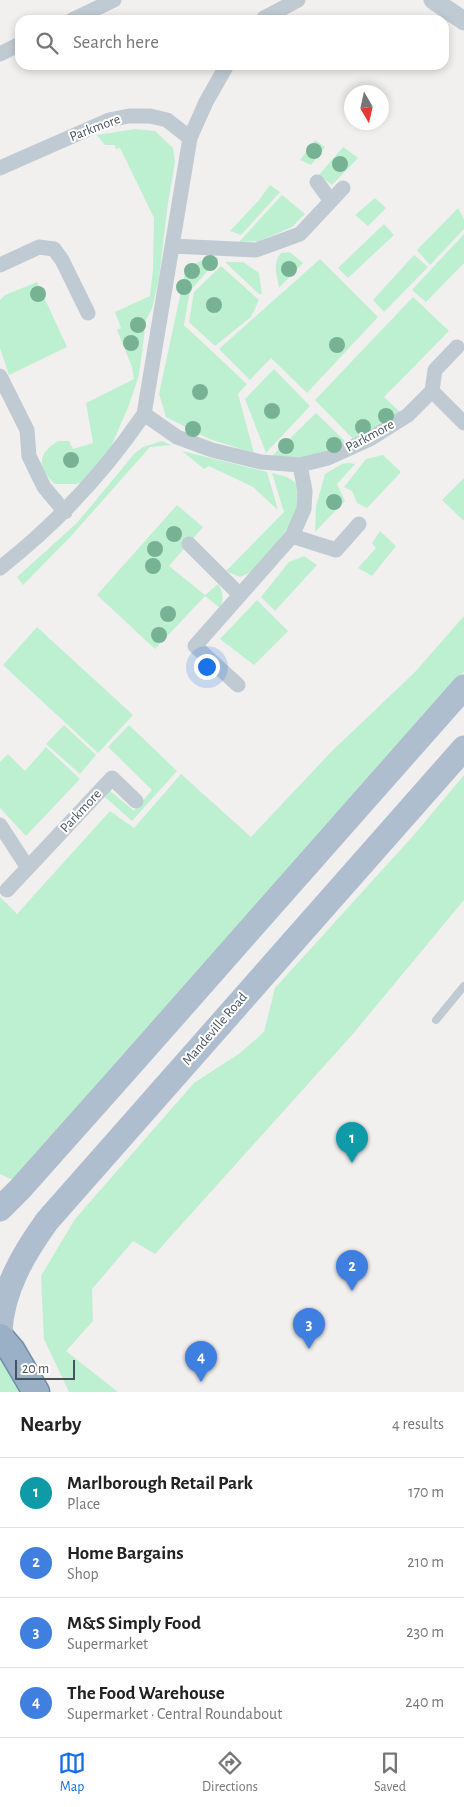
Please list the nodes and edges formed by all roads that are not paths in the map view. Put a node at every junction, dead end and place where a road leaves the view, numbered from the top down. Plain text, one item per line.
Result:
1 (114, 0) edge
2 (271, 0) edge
3 (298, 0) edge
4 (433, 0) edge
5 (459, 0) edge
6 (464, 8) edge
7 (82, 15) edge
8 (265, 15) edge
9 (270, 15) edge
10 (464, 21) edge
11 (15, 46) edge
12 (0, 54) edge
13 (224, 70) edge
14 (190, 138) junction
15 (0, 168) edge
16 (317, 182) dead end
17 (343, 188) dead end
18 (331, 201) junction
19 (172, 246) junction
20 (0, 265) edge
21 (88, 313) dead end
22 (457, 348) dead end
23 (0, 376) edge
24 (432, 391) junction
25 (144, 414) junction
26 (464, 423) edge
27 (300, 465) junction
28 (65, 512) junction
29 (359, 524) dead end
30 (292, 536) junction
31 (189, 544) dead end
32 (0, 568) edge
33 (240, 595) junction
34 (238, 685) dead end
35 (464, 686) edge
36 (464, 748) edge
37 (136, 801) dead end
38 (0, 825) edge
39 (28, 868) junction
40 (7, 890) dead end
41 (464, 986) edge
42 (436, 1020) dead end
43 (0, 1208) edge
44 (0, 1331) edge
45 (0, 1337) edge
46 (36, 1392) edge

1 - 7 street
2 - 8 street
3 - 9 street
4 - 10 street
5 - 6 street
11 - 12 street
13 - 14 street
14 - 15 street, Parkmore
14 - 19 street
16 - 18 street
17 - 18 street
18 - 19 street
19 - 25 street
20 - 21 street
22 - 24 street
23 - 28 street
24 - 26 street
24 - 27 street, Parkmore
25 - 27 street, Parkmore
25 - 28 street
27 - 30 street
28 - 32 street
29 - 30 street
30 - 33 street
31 - 33 street
33 - 34 street
35 - 43 main road
36 - 44 main road, Mandeville Road
37 - 39 street, Parkmore
38 - 39 street
39 - 40 street, Parkmore
41 - 42 lane
45 - 46 highway

